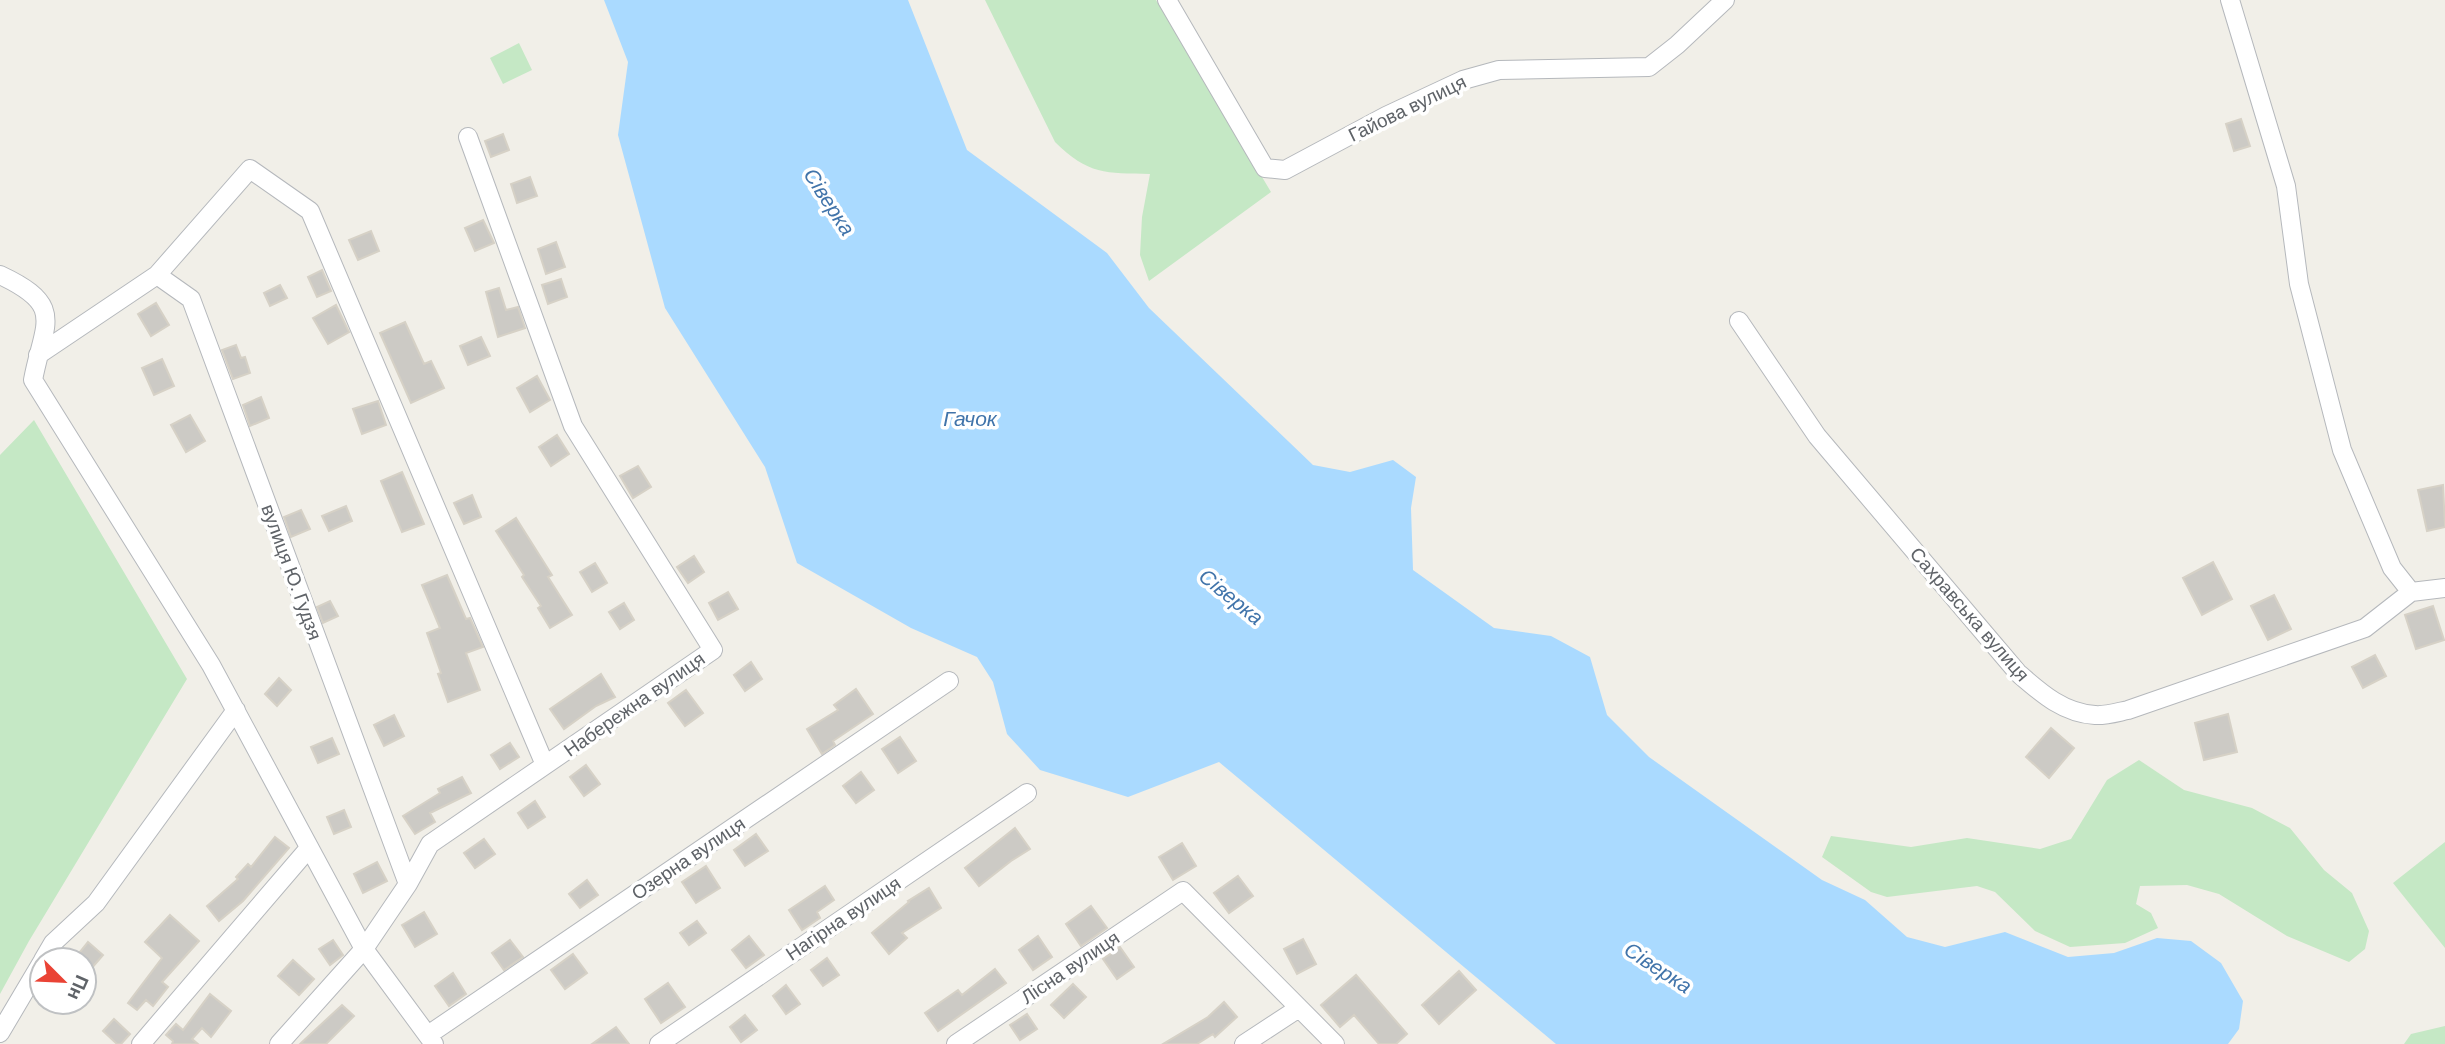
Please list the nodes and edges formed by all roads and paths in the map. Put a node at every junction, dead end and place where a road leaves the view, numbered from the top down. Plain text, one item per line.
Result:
1 (1167, 0) edge
2 (1725, 0) edge
3 (2230, 0) edge
4 (468, 137) dead end
5 (0, 275) edge
6 (157, 275) junction
7 (1739, 321) dead end
8 (38, 355) junction
9 (2445, 588) edge
10 (2411, 592) junction
11 (949, 681) dead end
12 (236, 710) junction
13 (545, 765) junction
14 (1027, 793) dead end
15 (309, 848) junction
16 (408, 884) junction
17 (51, 946) edge
18 (364, 949) junction
19 (28, 986) edge
20 (1299, 1008) junction
21 (0, 1033) edge
22 (431, 1040) edge
23 (141, 1044) edge
24 (279, 1044) edge
25 (659, 1044) edge
26 (956, 1044) edge
27 (1244, 1044) edge
28 (1335, 1044) edge

1 - 2 street, Гайова вулиця
3 - 10 street
4 - 13 street, Набережна вулиця
5 - 8 street
6 - 8 street
6 - 13 street
6 - 16 street, вулиця Ю. Гудзя
7 - 10 street, Сахравська вулиця
8 - 12 street
9 - 10 street
11 - 22 street, Озерна вулиця
12 - 15 street
12 - 17 street
13 - 16 street, Набережна вулиця
14 - 25 street, Нагірна вулиця
15 - 18 street
15 - 23 street
16 - 18 street, Набережна вулиця
18 - 22 street
18 - 24 street, Набережна вулиця
19 - 21 street
20 - 26 street, Лісна вулиця
20 - 27 street
20 - 28 street

